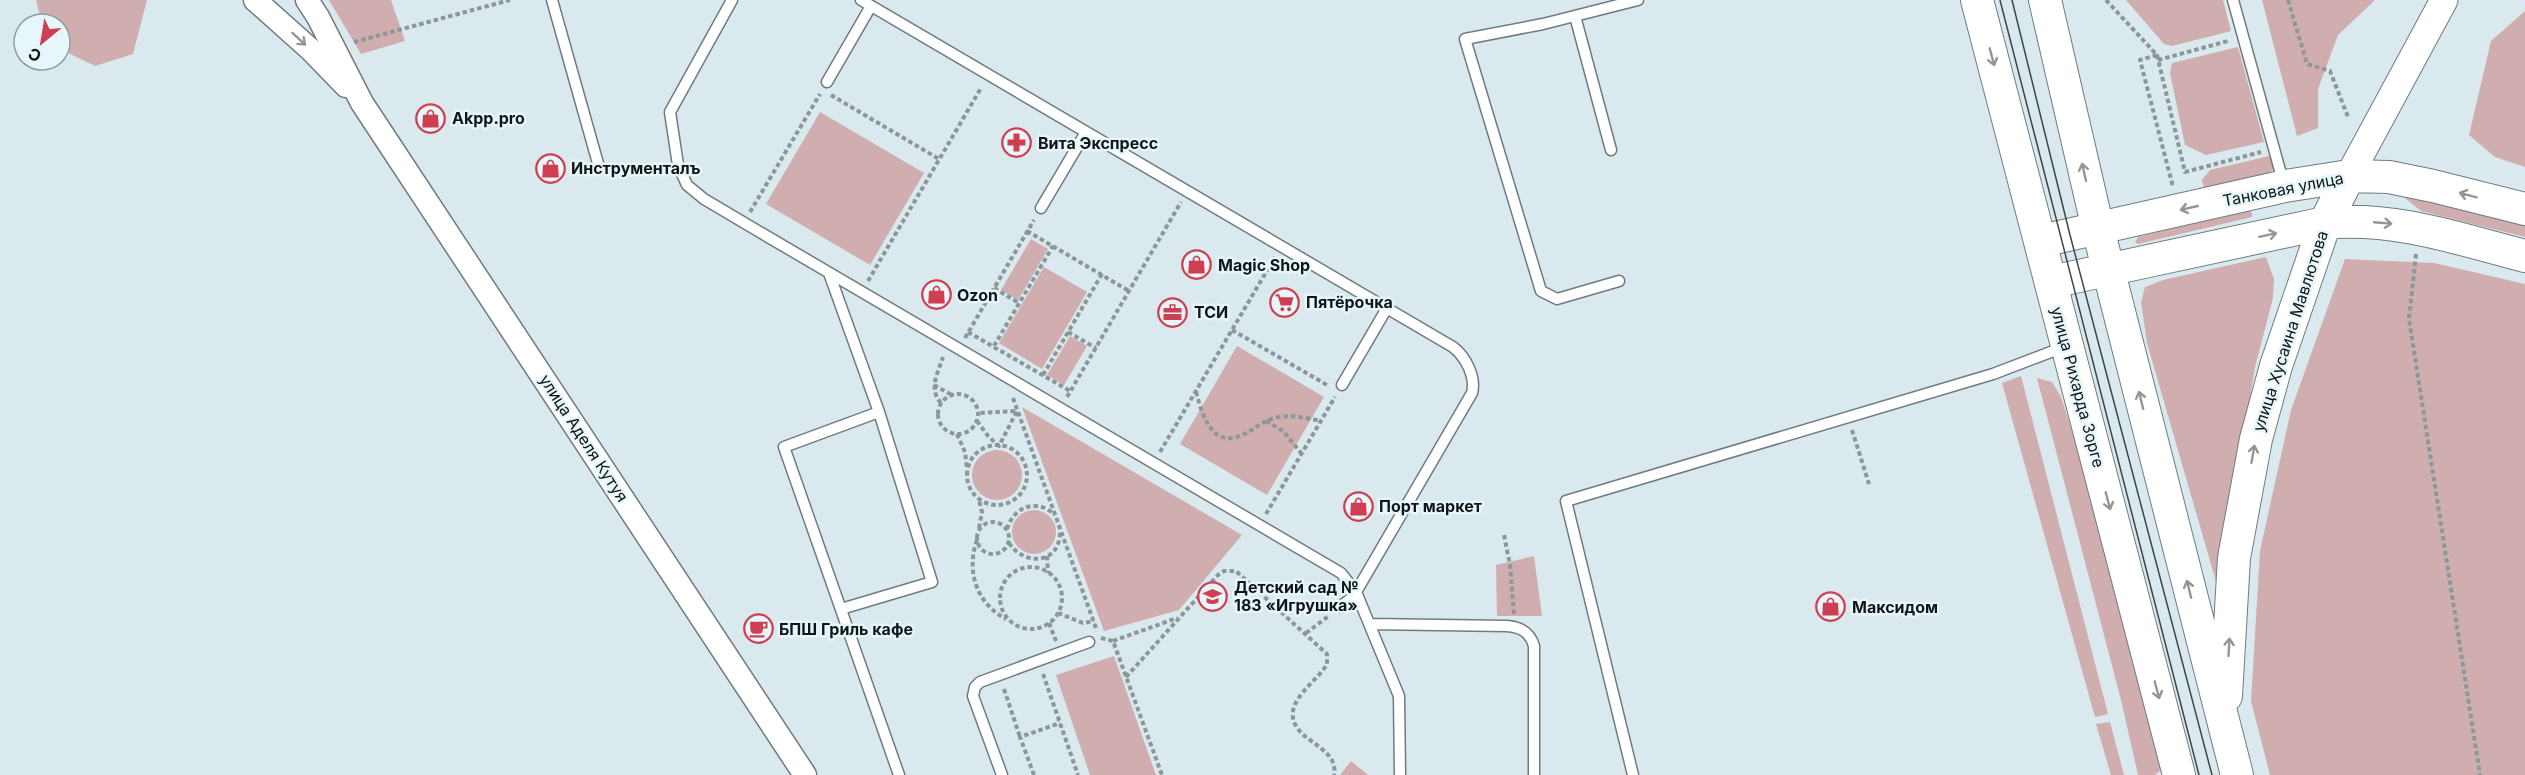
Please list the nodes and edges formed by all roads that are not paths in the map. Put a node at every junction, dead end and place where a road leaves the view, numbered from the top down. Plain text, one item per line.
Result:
1 (255, 0) edge
2 (307, 0) edge
3 (552, 0) edge
4 (732, 0) edge
5 (1638, 0) edge
6 (1977, 0) edge
7 (2045, 0) edge
8 (2233, 0) edge
9 (2444, 0) edge
10 (866, 3) edge
11 (1575, 16) junction
12 (826, 82) dead end
13 (362, 103) junction
14 (1086, 132) junction
15 (1611, 150) dead end
16 (599, 167) dead end
17 (2349, 176) junction
18 (2285, 186) junction
19 (1041, 208) road end
20 (2525, 210) edge
21 (2325, 223) junction
22 (2098, 229) junction
23 (2041, 241) junction
24 (2525, 256) edge
25 (2108, 268) junction
26 (829, 273) junction
27 (1618, 281) dead end
28 (2051, 282) junction
29 (1387, 308) junction
30 (2068, 345) junction
31 (1340, 388) road end
32 (879, 412) junction
33 (1357, 593) junction
34 (1341, 607) road end
35 (841, 609) junction
36 (1370, 624) junction
37 (1092, 638) road end
38 (2224, 727) junction
39 (804, 775) edge
40 (899, 775) edge
41 (1002, 775) edge
42 (1400, 775) edge
43 (1534, 775) edge
44 (1633, 775) edge
45 (2179, 775) edge
46 (2237, 775) edge

1 -> 13 street
2 - 13 street
3 - 16 lane
4 - 26 lane
5 - 11 lane
6 -> 23 main road, улица Рихарда Зорге
22 -> 7 main road
8 - 18 lane
9 - 17 street, улица Хусаина Мавлютова
10 - 12 lane
10 - 14 lane
11 - 15 lane
11 - 27 lane
13 - 39 street, улица Аделя Кутуя
14 - 19 lane
14 - 29 lane
17 - 18 main road, Танковая улица
20 -> 17 main road, Танковая улица
17 - 21 main road, улица Хусаина Мавлютова
18 -> 22 main road, Танковая улица
21 -> 24 main road
25 -> 21 main road
38 -> 21 main road, улица Хусаина Мавлютова
22 - 23 main road, Танковая улица
22 - 25 main road
23 - 28 main road, улица Рихарда Зорге
25 - 28 main road
38 -> 25 main road
26 - 32 lane
26 - 33 lane
28 - 30 main road, улица Рихарда Зорге
29 - 31 lane
29 - 33 lane
30 - 44 lane
30 -> 45 main road, улица Рихарда Зорге
32 - 35 lane
32 - 35 lane
33 - 34 lane
33 - 36 lane
35 - 40 lane
36 - 42 lane
36 - 43 lane
37 - 41 lane
38 - 46 main road

